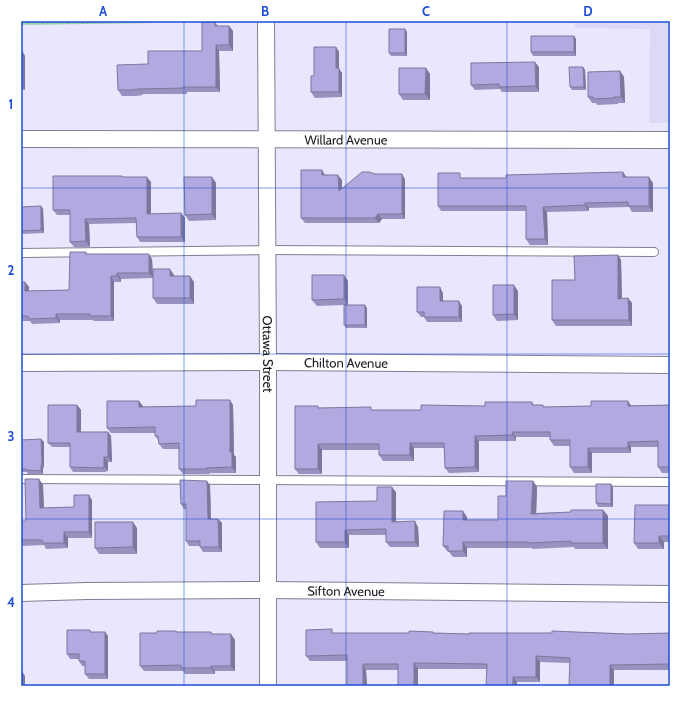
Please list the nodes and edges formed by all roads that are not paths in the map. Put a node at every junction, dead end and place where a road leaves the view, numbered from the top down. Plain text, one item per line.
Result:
1 (266, 21) edge
2 (21, 139) edge
3 (266, 139) junction
4 (670, 140) edge
5 (267, 250) junction
6 (654, 252) dead end
7 (21, 253) edge
8 (268, 362) junction
9 (21, 363) edge
10 (670, 365) edge
11 (21, 478) edge
12 (268, 479) junction
13 (670, 482) edge
14 (268, 590) junction
15 (21, 593) edge
16 (670, 594) edge
17 (268, 686) edge

1 - 3 street, Ottawa Street
2 - 3 street, Willard Avenue
3 - 4 street, Willard Avenue
3 - 5 street, Ottawa Street
5 - 6 lane
5 - 7 lane
5 - 8 street, Ottawa Street
8 - 9 street, Chilton Avenue
8 - 10 street, Chilton Avenue
8 - 12 street, Ottawa Street
11 - 12 lane
12 - 13 lane
12 - 14 street, Ottawa Street
14 - 15 street, Sifton Avenue
14 - 16 street, Sifton Avenue
14 - 17 street, Ottawa Street

